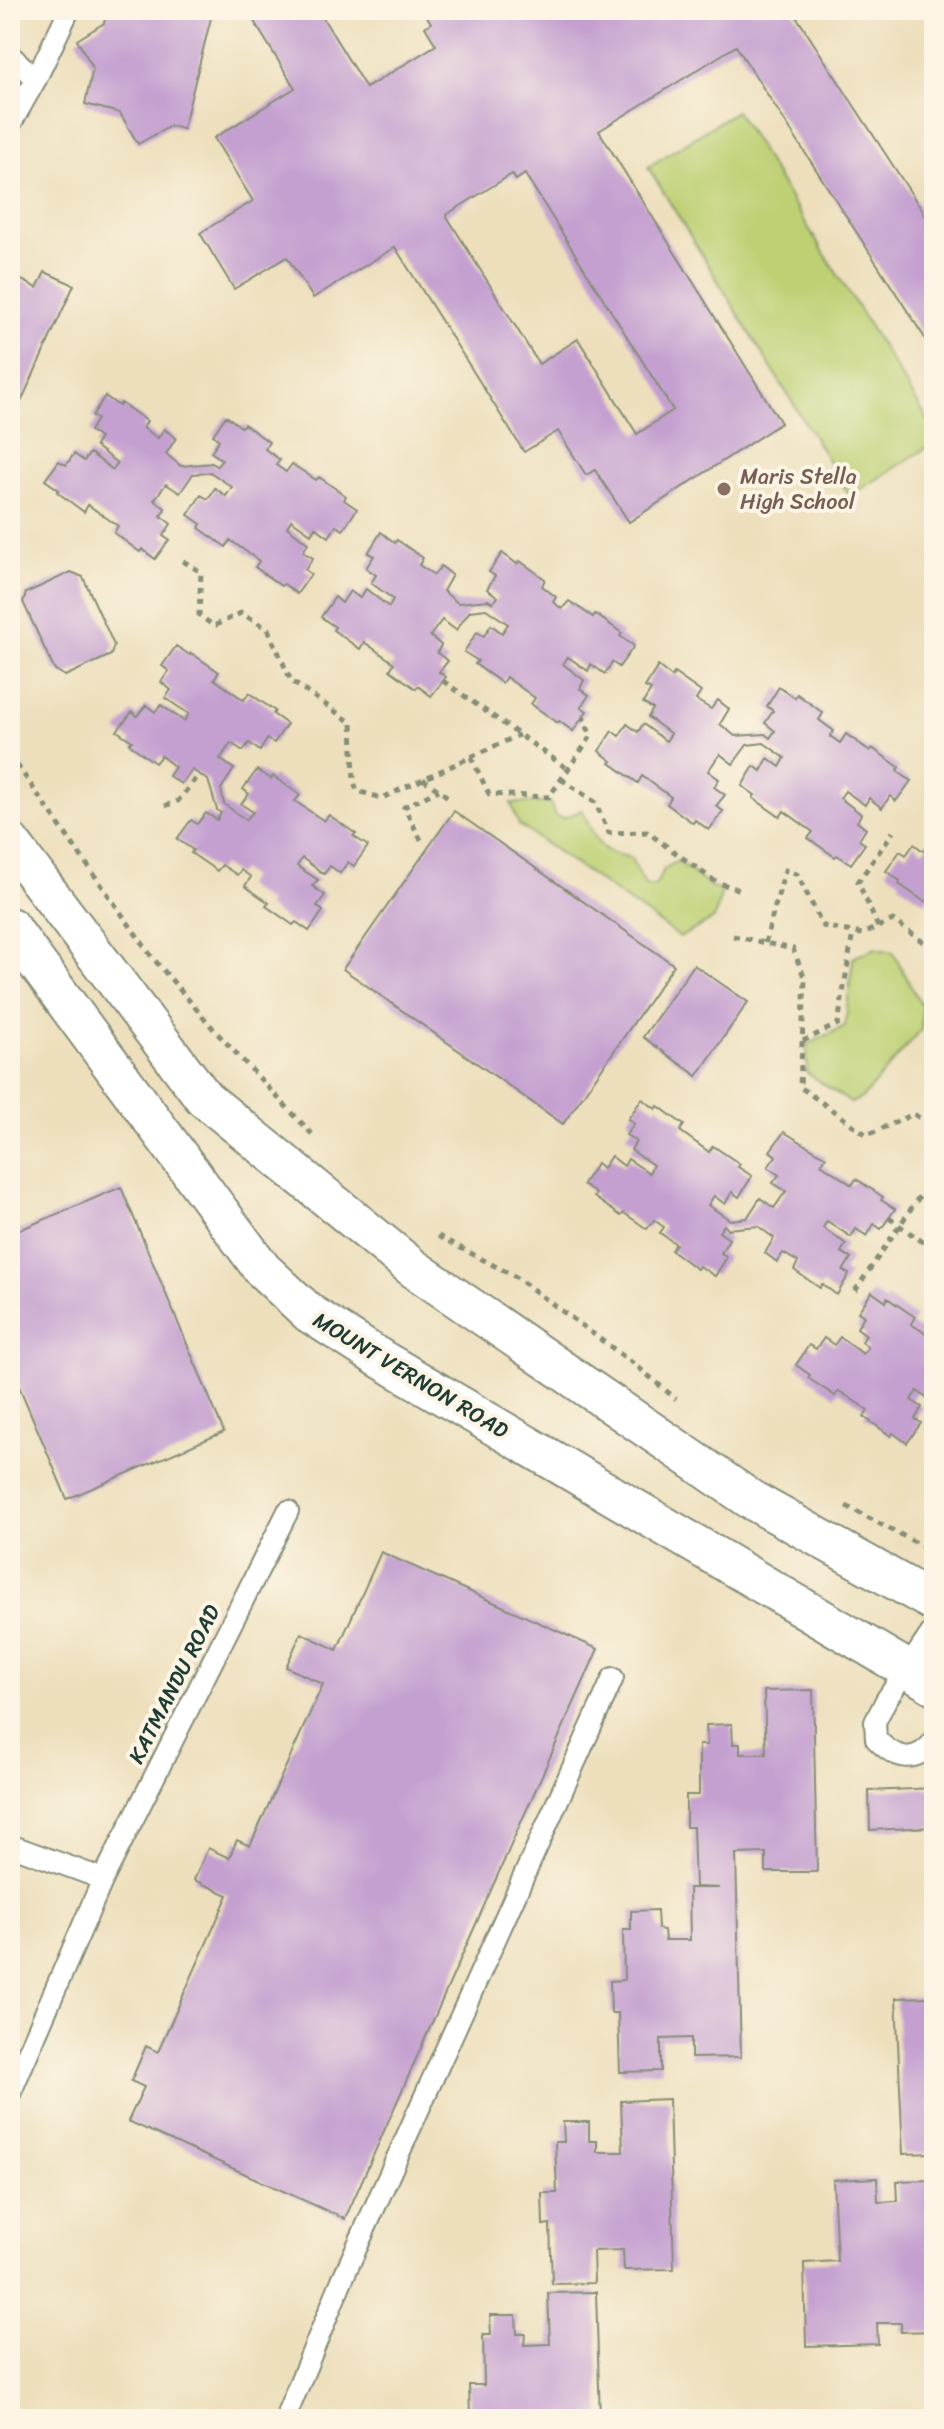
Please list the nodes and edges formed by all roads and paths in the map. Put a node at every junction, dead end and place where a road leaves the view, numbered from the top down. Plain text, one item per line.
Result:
1 (22, 10) edge
2 (69, 10) edge
3 (10, 33) edge
4 (10, 55) edge
5 (36, 79) junction
6 (10, 125) edge
7 (183, 561) dead end
8 (443, 681) dead end
9 (583, 717) dead end
10 (519, 735) junction
11 (10, 755) edge
12 (471, 757) junction
13 (568, 769) junction
14 (199, 774) dead end
15 (423, 779) junction
16 (561, 779) junction
17 (439, 790) junction
18 (451, 799) dead end
19 (165, 806) dead end
20 (893, 832) dead end
21 (421, 840) dead end
22 (10, 842) edge
23 (744, 891) dead end
24 (10, 927) edge
25 (878, 927) junction
26 (853, 932) junction
27 (733, 936) dead end
28 (765, 943) junction
29 (934, 950) edge
30 (934, 974) edge
31 (934, 1034) edge
32 (802, 1042) junction
33 (204, 1098) junction
34 (934, 1129) edge
35 (164, 1136) junction
36 (318, 1140) dead end
37 (934, 1175) edge
38 (889, 1218) dead end
39 (899, 1225) junction
40 (435, 1234) dead end
41 (934, 1250) edge
42 (855, 1291) dead end
43 (679, 1402) dead end
44 (842, 1504) dead end
45 (288, 1511) dead end
46 (934, 1552) edge
47 (934, 1602) edge
48 (934, 1629) edge
49 (613, 1678) dead end
50 (920, 1678) edge
51 (934, 1741) edge
52 (10, 1845) edge
53 (103, 1879) junction
54 (10, 2094) edge
55 (287, 2419) edge

1 - 3 path
2 - 5 lane
4 - 5 lane
5 - 6 lane
7 - 15 path
8 - 10 path
9 - 13 path
10 - 12 path
10 - 13 path
11 - 36 path
12 - 15 path
12 - 16 path
13 - 16 path
14 - 19 path
15 - 17 path
16 - 23 path
17 - 18 path
17 - 21 path
20 - 25 path
22 - 33 street
24 - 35 street, MOUNT VERNON ROAD
25 - 26 path
25 - 29 path
26 - 28 path
26 - 32 path
27 - 28 path
28 - 32 path
30 - 31 path
32 - 34 path
33 - 35 street
33 - 47 street
35 - 50 street, MOUNT VERNON ROAD
37 - 39 path
38 - 39 path
39 - 41 path
39 - 42 path
40 - 43 path
44 - 46 path
45 - 53 lane, KATMANDU ROAD
48 - 50 lane
49 - 55 lane
50 - 51 lane
52 - 53 lane
53 - 54 lane, KATMANDU ROAD

